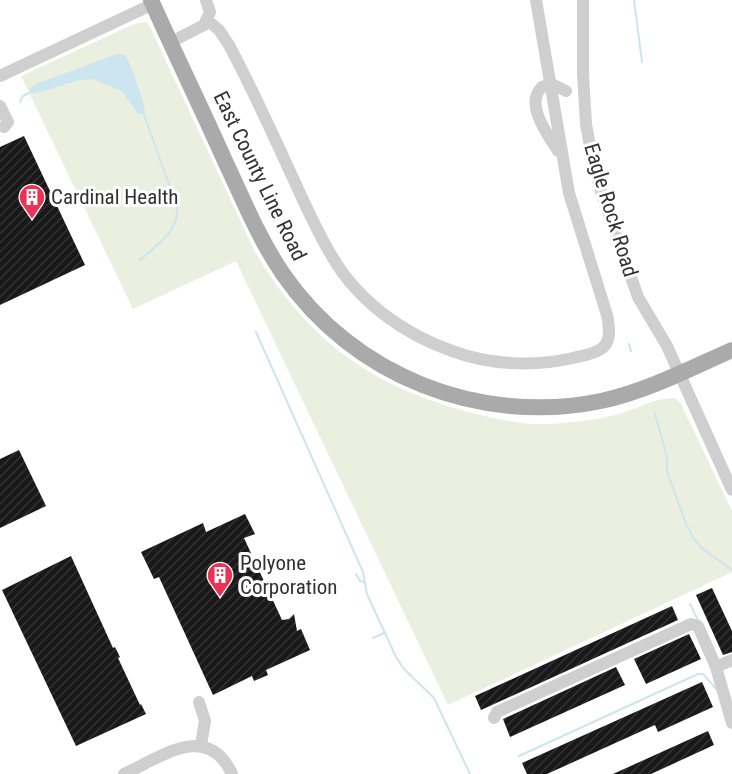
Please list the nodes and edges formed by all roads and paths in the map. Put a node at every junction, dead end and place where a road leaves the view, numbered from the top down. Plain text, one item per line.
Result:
1 (206, 0) edge
2 (536, 0) edge
3 (583, 0) edge
4 (152, 2) edge
5 (207, 20) junction
6 (171, 42) junction
7 (583, 74) junction
8 (0, 76) edge
9 (552, 84) junction
10 (566, 91) junction
11 (555, 104) junction
12 (0, 106) edge
13 (4, 127) dead end
14 (562, 157) junction
15 (732, 350) edge
16 (679, 374) junction
17 (732, 490) edge
18 (732, 660) edge
19 (716, 667) junction
20 (199, 702) dead end
21 (494, 718) dead end
22 (732, 723) edge
23 (201, 745) junction
24 (124, 774) edge
25 (232, 774) edge

1 - 5 street
2 - 9 street
3 - 7 street, Eagle Rock Road
4 - 6 main road, East County Line Road
4 - 8 street
5 - 6 street
5 - 14 street
6 - 16 main road, East County Line Road
7 - 10 street
7 - 16 street, Eagle Rock Road
9 - 10 street
9 - 11 street
9 - 14 street
10 - 11 street
11 - 14 street
12 - 13 street
15 - 16 main road, East County Line Road
16 - 17 street, Eagle Rock Road
18 - 19 street
19 - 21 street
19 - 22 street
20 - 23 street
23 - 24 street
23 - 25 street

